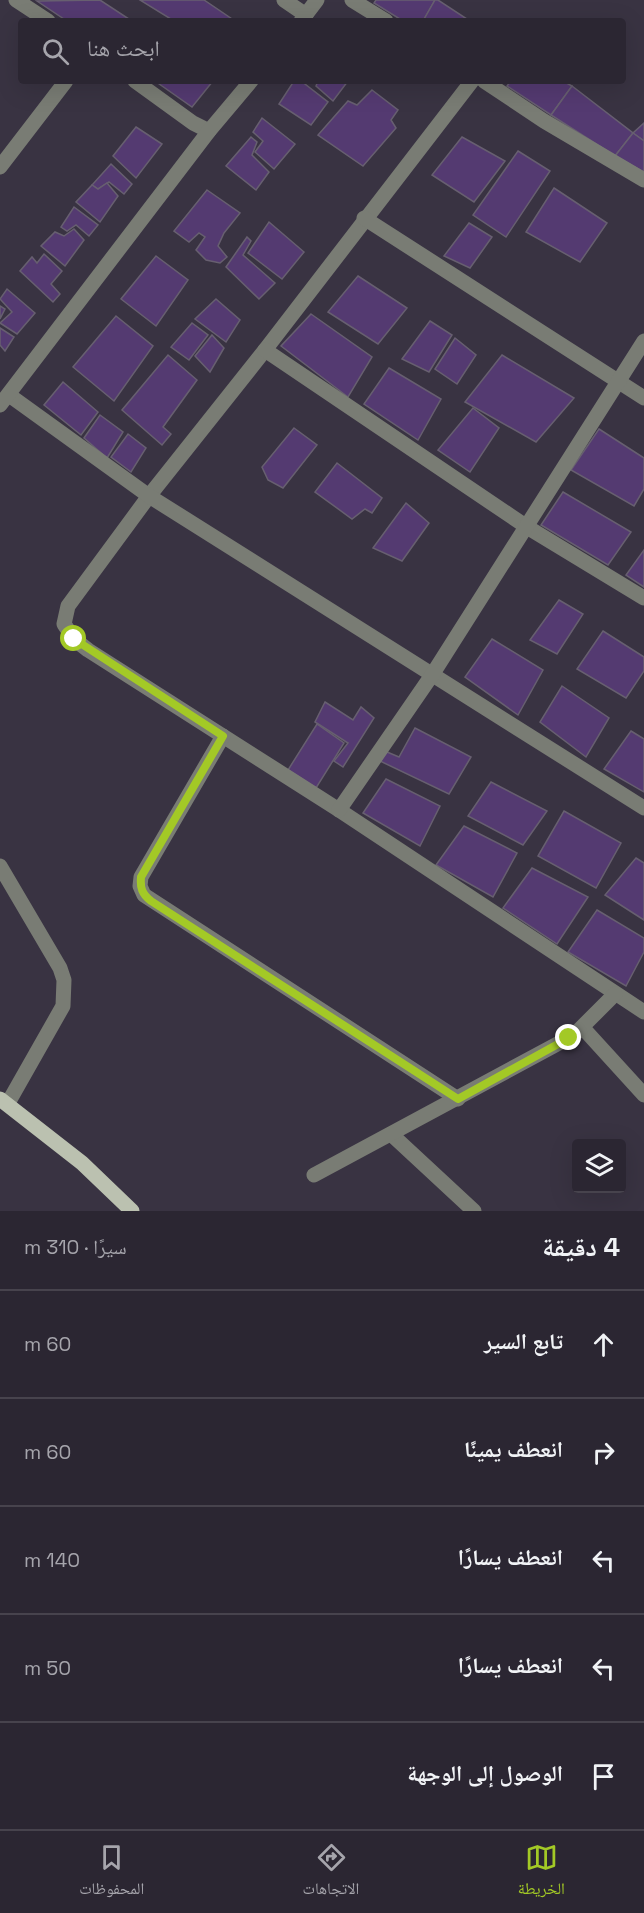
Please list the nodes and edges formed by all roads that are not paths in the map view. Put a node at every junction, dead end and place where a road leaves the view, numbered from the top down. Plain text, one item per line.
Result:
1 (16, 0) edge
2 (284, 0) edge
3 (317, 0) edge
4 (352, 0) edge
5 (43, 18) edge
6 (303, 18) edge
7 (381, 18) edge
8 (64, 84) edge
9 (139, 84) edge
10 (248, 84) edge
11 (470, 84) edge
12 (488, 84) edge
13 (209, 131) junction
14 (0, 167) edge
15 (644, 180) edge
16 (364, 218) junction
17 (644, 341) edge
18 (266, 350) junction
19 (618, 381) junction
20 (644, 398) edge
21 (5, 400) edge
22 (149, 496) junction
23 (527, 527) junction
24 (644, 598) edge
25 (432, 675) junction
26 (223, 736) junction
27 (644, 808) edge
28 (339, 810) junction
29 (0, 866) edge
30 (615, 994) junction
31 (644, 1012) edge
32 (583, 1028) junction
33 (644, 1095) edge
34 (458, 1099) junction
35 (4, 1101) edge
36 (392, 1134) junction
37 (314, 1175) dead end
38 (132, 1211) edge
39 (474, 1211) edge

1 - 5 street
2 - 6 street
3 - 6 street
4 - 7 street
8 - 14 street
9 - 13 street
10 - 13 street
11 - 16 street
12 - 15 street
13 - 21 street
16 - 18 street
16 - 19 street
17 - 19 street
18 - 22 street
18 - 23 street
19 - 20 street
19 - 23 street
21 - 22 street
22 - 25 street
22 - 26 street
23 - 24 street
23 - 25 street
25 - 27 street
25 - 28 street
26 - 28 street
26 - 34 street
28 - 30 street
29 - 35 street
30 - 31 street
30 - 32 street
32 - 33 street
32 - 34 street
34 - 36 street
35 - 38 main road
36 - 37 street
36 - 39 street

